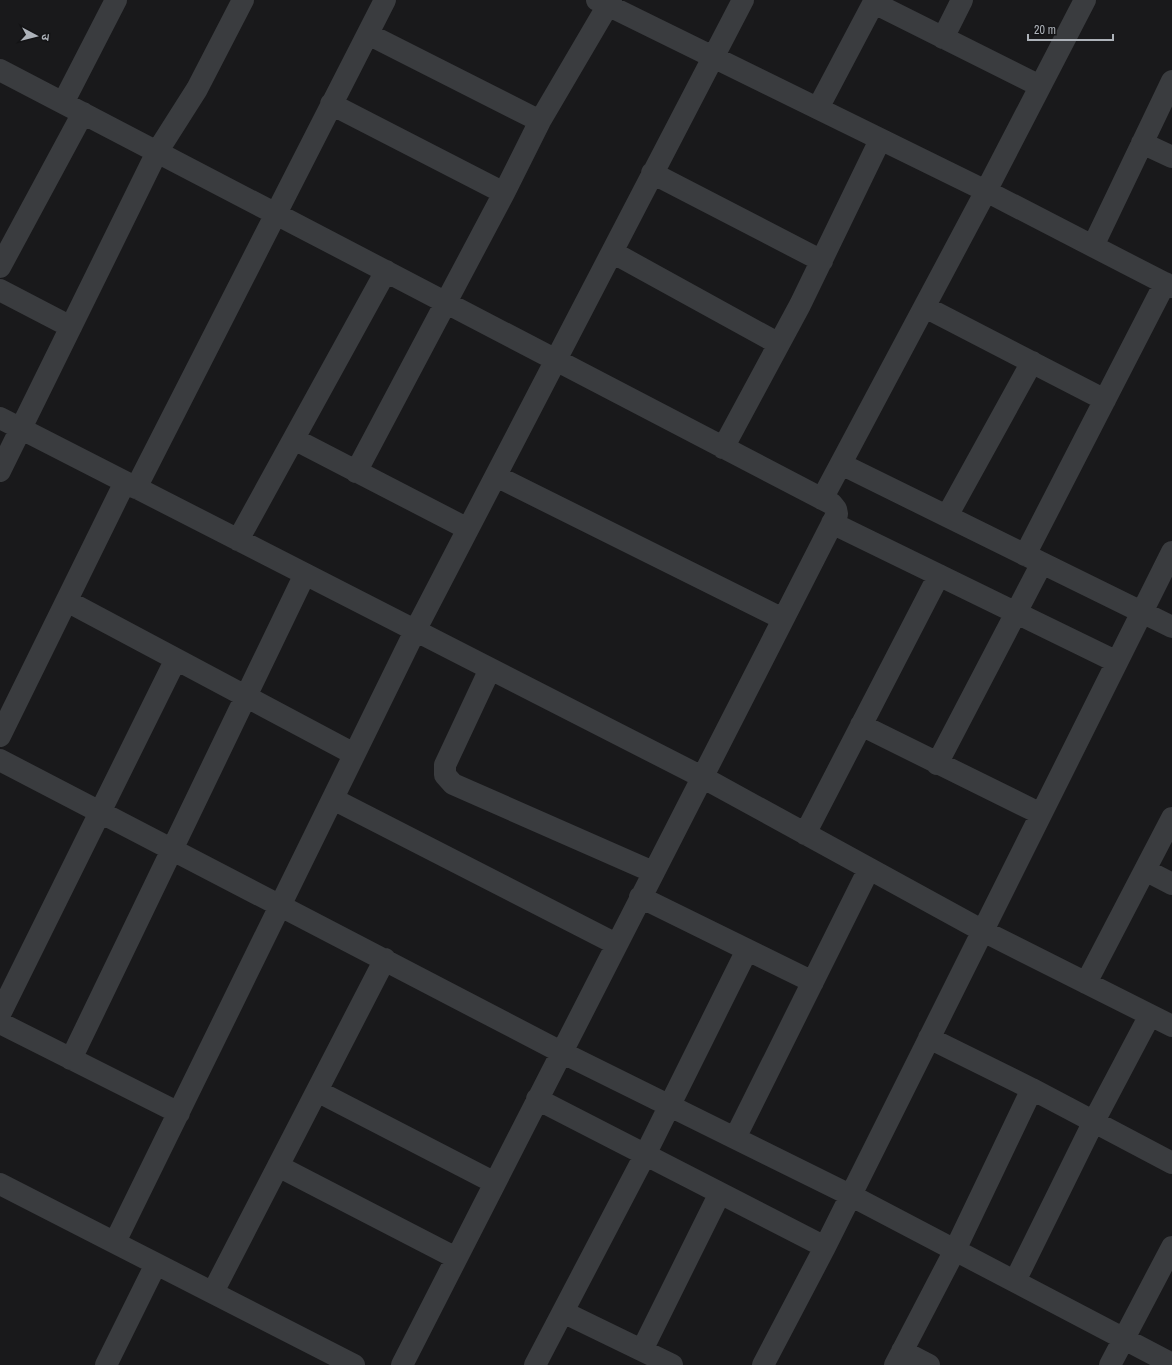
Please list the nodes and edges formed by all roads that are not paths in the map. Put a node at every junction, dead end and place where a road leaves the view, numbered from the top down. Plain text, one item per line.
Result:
1 (116, 0) edge
2 (242, 0) edge
3 (385, 0) edge
4 (743, 0) edge
5 (962, 0) edge
6 (1085, 0) edge
7 (875, 1) edge
8 (605, 2) edge
9 (368, 34) junction
10 (943, 38) junction
11 (712, 56) junction
12 (0, 70) edge
13 (1172, 81) edge
14 (1040, 86) junction
15 (64, 103) junction
16 (332, 104) junction
17 (818, 108) junction
18 (83, 113) junction
19 (540, 121) junction
20 (880, 140) junction
21 (1142, 144) junction
22 (157, 152) junction
23 (1172, 158) edge
24 (652, 173) junction
25 (986, 191) junction
26 (504, 193) junction
27 (275, 214) junction
28 (1093, 246) junction
29 (612, 252) junction
30 (822, 261) junction
31 (0, 267) edge
32 (386, 271) junction
33 (1168, 285) edge
34 (0, 290) edge
35 (447, 303) junction
36 (924, 307) junction
37 (71, 327) junction
38 (779, 344) junction
39 (556, 360) junction
40 (1032, 362) junction
41 (1105, 400) junction
42 (0, 418) edge
43 (22, 429) junction
44 (294, 439) junction
45 (724, 448) junction
46 (841, 464) junction
47 (0, 471) edge
48 (356, 472) junction
49 (496, 476) junction
50 (130, 485) junction
51 (822, 499) junction
52 (947, 516) junction
53 (832, 523) junction
54 (468, 529) junction
55 (238, 540) junction
56 (1172, 552) edge
57 (1033, 559) junction
58 (305, 574) junction
59 (939, 575) junction
60 (67, 601) junction
61 (1142, 612) junction
62 (1016, 613) junction
63 (783, 619) junction
64 (1172, 627) edge
65 (415, 631) junction
66 (176, 659) junction
67 (1117, 662) junction
68 (490, 669) junction
69 (247, 697) junction
70 (861, 725) junction
71 (0, 736) edge
72 (354, 754) junction
73 (0, 760) edge
74 (937, 764) junction
75 (702, 777) junction
76 (333, 799) junction
77 (101, 812) junction
78 (1041, 814) junction
79 (1172, 818) edge
80 (805, 834) junction
81 (172, 848) junction
82 (869, 869) junction
83 (1145, 870) junction
84 (653, 872) junction
85 (1172, 884) edge
86 (640, 898) junction
87 (281, 905) junction
88 (983, 931) junction
89 (616, 944) junction
90 (747, 950) junction
91 (384, 959) junction
92 (813, 982) junction
93 (1086, 983) junction
94 (0, 1014) edge
95 (1150, 1015) junction
96 (0, 1023) edge
97 (1172, 1026) edge
98 (929, 1038) junction
99 (561, 1052) junction
100 (71, 1059) junction
101 (1032, 1089) junction
102 (317, 1090) junction
103 (537, 1099) junction
104 (669, 1106) junction
105 (178, 1113) junction
106 (1094, 1121) junction
107 (735, 1138) junction
108 (645, 1155) junction
109 (1172, 1162) edge
110 (278, 1166) junction
111 (0, 1184) edge
112 (495, 1184) junction
113 (720, 1193) junction
114 (850, 1195) junction
115 (115, 1242) junction
116 (825, 1247) junction
117 (1172, 1247) edge
118 (955, 1250) junction
119 (456, 1258) junction
120 (156, 1264) junction
121 (1015, 1281) junction
122 (213, 1292) junction
123 (563, 1312) junction
124 (1123, 1340) junction
125 (642, 1350) junction
126 (898, 1358) edge
127 (1172, 1364) edge
128 (106, 1365) edge
129 (354, 1365) edge
130 (402, 1365) edge
131 (535, 1365) edge
132 (672, 1365) edge
133 (764, 1365) edge
134 (929, 1365) edge
135 (1110, 1365) edge

1 - 15 street
2 - 22 street
3 - 9 street
4 - 11 street
5 - 10 street
6 - 14 street
7 - 10 street
7 - 17 street
8 - 11 street
8 - 19 street
9 - 16 street
9 - 19 street
10 - 14 street
11 - 17 street
11 - 24 street
12 - 15 street
13 - 21 street
14 - 25 street
15 - 18 street
16 - 26 street
16 - 27 street
17 - 20 street
18 - 22 street
18 - 31 street
19 - 26 street
20 - 25 street
20 - 30 street
21 - 23 street
21 - 28 street
22 - 27 street
22 - 37 street
24 - 29 street
24 - 30 street
25 - 28 street
25 - 36 street
26 - 35 street
27 - 32 street
27 - 50 street
28 - 33 street
29 - 38 street
29 - 39 street
30 - 38 street
32 - 35 street
32 - 44 street
33 - 41 street
34 - 37 street
35 - 39 street
35 - 48 street
36 - 40 street
36 - 46 street
37 - 43 street
38 - 45 street
39 - 45 street
39 - 49 street
40 - 41 street
40 - 52 street
41 - 57 street
42 - 43 street
43 - 47 street
43 - 50 street
44 - 48 street
44 - 55 street
45 - 51 street
46 - 51 street
46 - 52 street
48 - 54 street
49 - 54 street
49 - 63 street
50 - 55 street
50 - 60 street
51 - 53 street
52 - 57 street
53 - 59 street
53 - 63 street
54 - 65 street
55 - 58 street
56 - 61 street
57 - 61 street
57 - 62 street
58 - 65 street
58 - 69 street
59 - 62 street
59 - 70 street
60 - 66 street
60 - 71 street
61 - 64 street
61 - 67 street
62 - 67 street
62 - 74 street
63 - 75 street
65 - 68 street
65 - 72 street
66 - 69 street
66 - 77 street
67 - 78 street
68 - 75 street
68 - 84 street
69 - 72 street
69 - 81 street
70 - 74 street
70 - 80 street
72 - 76 street
73 - 77 street
74 - 78 street
75 - 80 street
75 - 84 street
76 - 87 street
76 - 89 street
77 - 81 street
77 - 94 street
78 - 88 street
79 - 83 street
80 - 82 street
81 - 87 street
81 - 100 street
82 - 88 street
82 - 92 street
83 - 85 street
83 - 93 street
84 - 86 street
86 - 89 street
86 - 90 street
87 - 91 street
87 - 105 street
88 - 93 street
88 - 98 street
89 - 99 street
90 - 92 street
90 - 104 street
91 - 99 street
91 - 102 street
92 - 107 street
93 - 95 street
95 - 97 street
95 - 106 street
96 - 100 street
98 - 101 street
98 - 114 street
99 - 103 street
99 - 104 street
100 - 105 street
101 - 106 street
101 - 118 street
102 - 110 street
102 - 112 street
103 - 108 street
103 - 112 street
104 - 107 street
104 - 108 street
105 - 115 street
106 - 109 street
106 - 121 street
107 - 114 street
108 - 113 street
108 - 123 street
110 - 119 street
110 - 122 street
111 - 115 street
112 - 119 street
113 - 116 street
113 - 125 street
114 - 116 street
114 - 118 street
115 - 120 street
116 - 133 street
117 - 124 street
118 - 121 street
118 - 126 street
119 - 130 street
120 - 122 street
120 - 128 street
121 - 124 street
122 - 129 street
123 - 125 street
123 - 131 street
124 - 127 street
124 - 135 street
125 - 132 street
126 - 134 street

